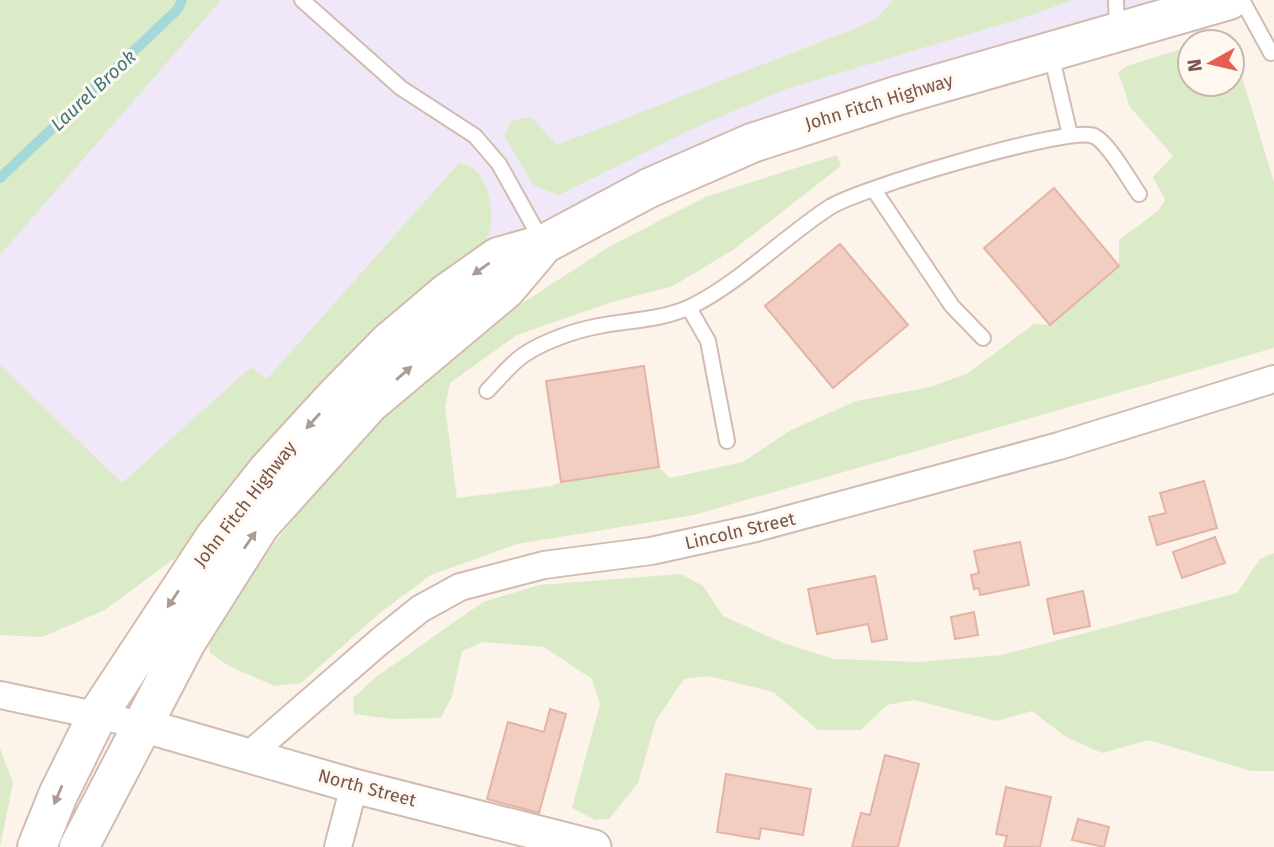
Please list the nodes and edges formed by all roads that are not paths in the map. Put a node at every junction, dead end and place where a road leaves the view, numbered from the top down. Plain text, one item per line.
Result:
1 (302, 0) edge
2 (1229, 0) edge
3 (1242, 0) edge
4 (1117, 15) edge
5 (1051, 51) junction
6 (1273, 56) edge
7 (1070, 135) junction
8 (874, 190) junction
9 (1139, 194) dead end
10 (544, 244) junction
11 (689, 307) junction
12 (983, 338) dead end
13 (1274, 379) edge
14 (487, 391) dead end
15 (727, 441) dead end
16 (0, 695) edge
17 (97, 716) junction
18 (142, 725) junction
19 (250, 754) junction
20 (354, 786) junction
21 (37, 847) edge
22 (79, 847) edge
23 (338, 847) edge
24 (594, 847) edge

1 - 10 lane
2 - 4 main road, John Fitch Highway
3 - 6 lane
4 - 5 main road, John Fitch Highway
5 - 7 lane
5 - 10 main road, John Fitch Highway
7 - 8 lane
7 - 9 lane
8 - 11 lane
8 - 12 lane
10 -> 17 main road, John Fitch Highway
18 -> 10 main road, John Fitch Highway
11 - 14 lane
11 - 15 lane
13 - 19 street, Lincoln Street
16 - 17 street
17 - 18 street
17 -> 21 main road, John Fitch Highway
18 - 19 street, North Street
18 - 22 main road, John Fitch Highway
19 - 20 street, North Street
20 - 23 street
20 - 24 street, North Street

